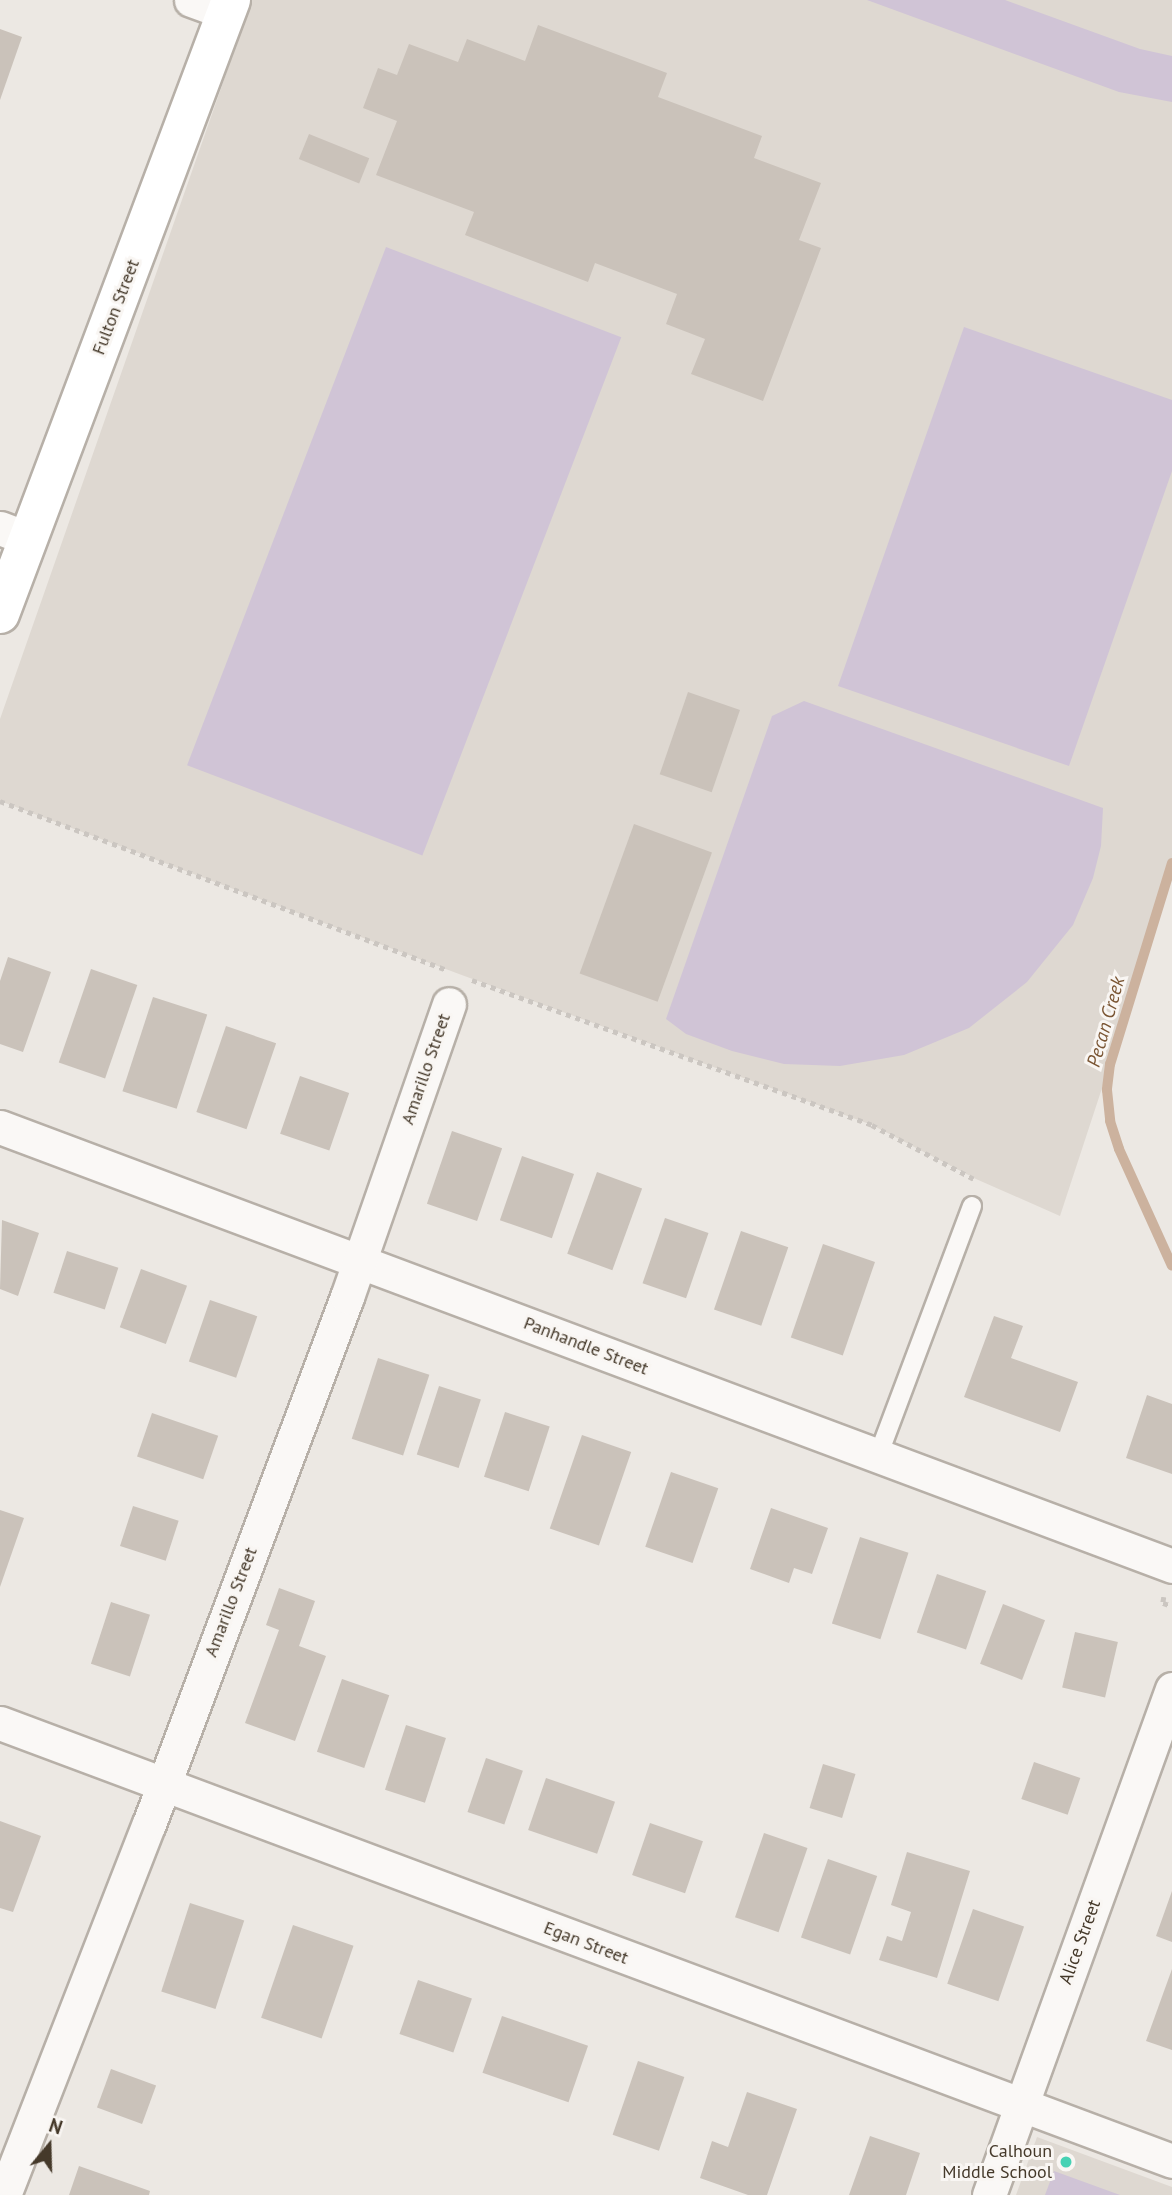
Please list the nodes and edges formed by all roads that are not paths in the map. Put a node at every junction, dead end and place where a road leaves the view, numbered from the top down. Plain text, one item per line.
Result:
1 (216, 4) edge
2 (14, 534) edge
3 (0, 614) edge
4 (454, 989) road end
5 (0, 1127) edge
6 (972, 1206) road end
7 (359, 1261) junction
8 (878, 1456) junction
9 (1172, 1566) edge
10 (1172, 1689) edge
11 (0, 1723) edge
12 (163, 1784) junction
13 (1021, 2106) junction
14 (1172, 2161) edge
15 (4, 2195) edge
16 (989, 2195) edge

1 - 2 street, Fulton Street
2 - 3 street, Fulton Street
4 - 7 street, Amarillo Street
5 - 7 street, Panhandle Street
6 - 8 lane
7 - 8 street, Panhandle Street
7 - 12 street, Amarillo Street
8 - 9 street, Panhandle Street
10 - 13 street, Alice Street
11 - 12 street, Egan Street
12 - 13 street, Egan Street
12 - 15 street, Amarillo Street
13 - 14 street, Egan Street
13 - 16 street, Alice Street

